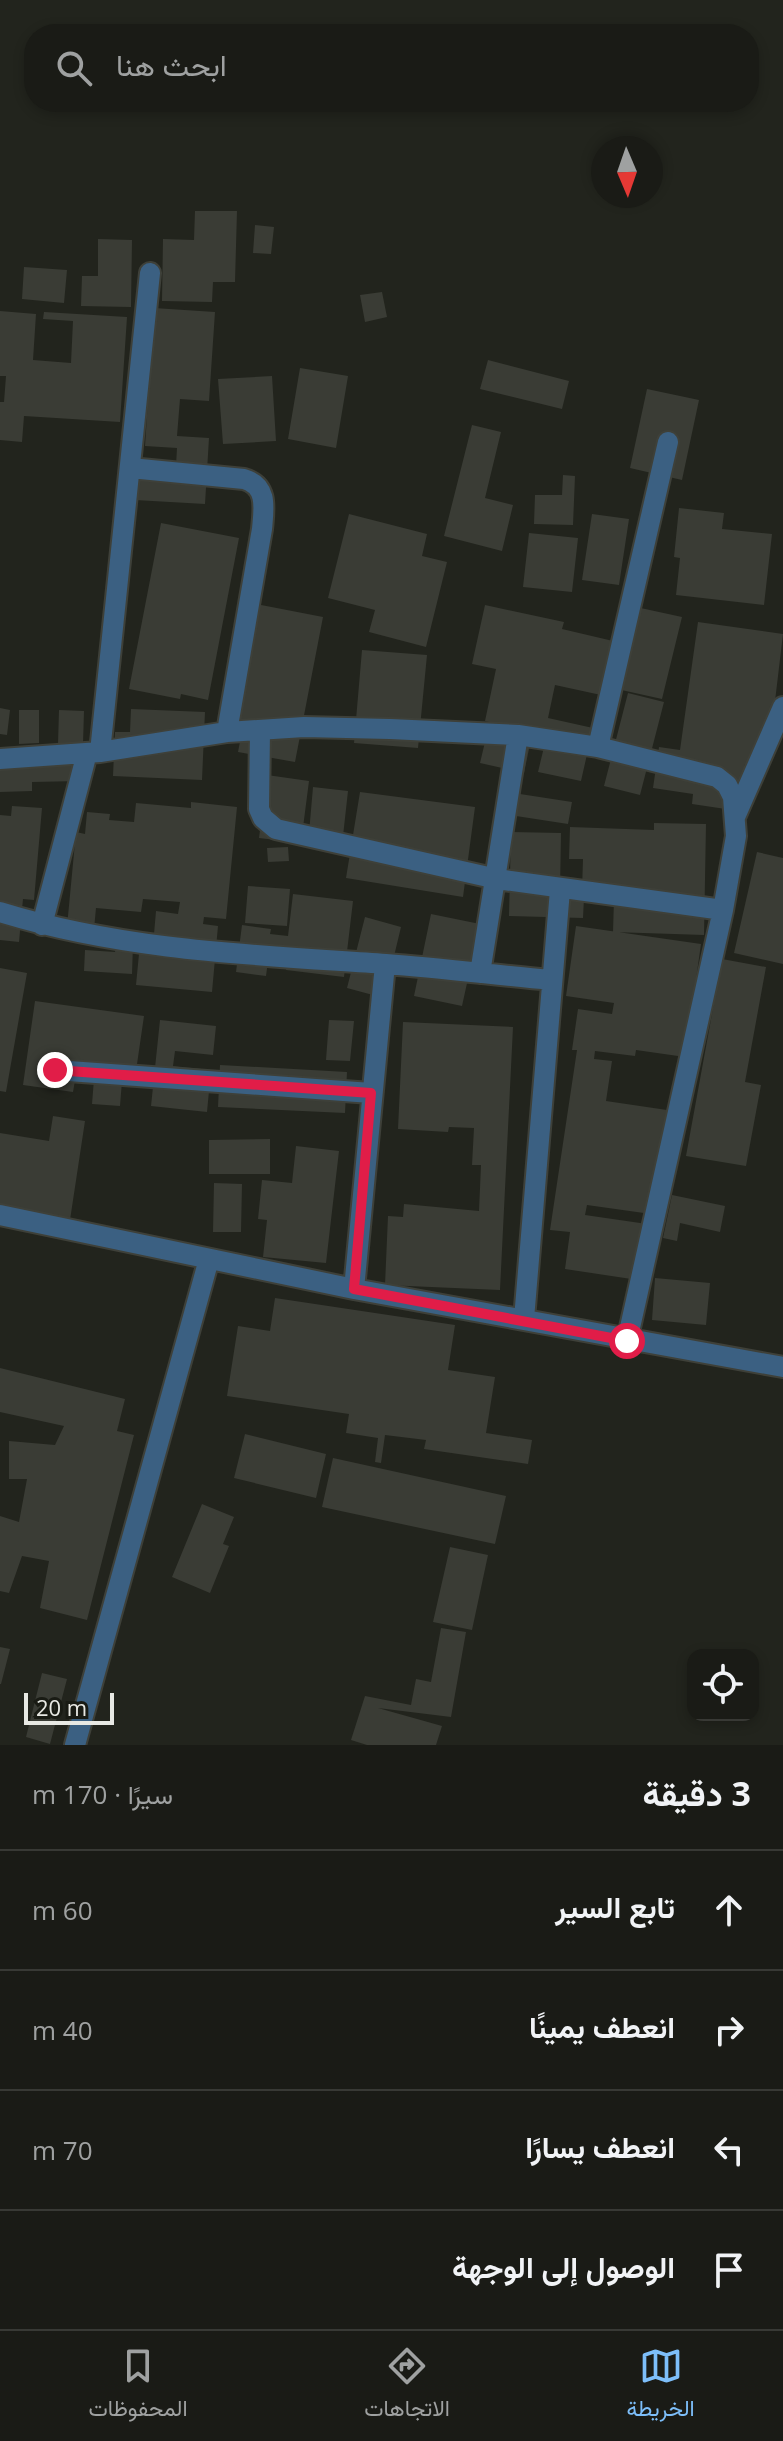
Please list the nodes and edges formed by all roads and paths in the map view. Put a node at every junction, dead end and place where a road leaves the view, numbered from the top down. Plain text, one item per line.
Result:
1 (150, 273) dead end
2 (668, 442) dead end
3 (130, 468) junction
4 (783, 707) edge
5 (260, 731) junction
6 (227, 732) junction
7 (518, 735) junction
8 (598, 747) junction
9 (94, 752) junction
10 (0, 759) edge
11 (735, 817) junction
12 (497, 879) junction
13 (560, 890) junction
14 (723, 910) junction
15 (0, 912) edge
16 (42, 925) junction
17 (385, 964) junction
18 (480, 973) junction
19 (551, 980) junction
20 (55, 1070) dead end
21 (371, 1093) junction
22 (0, 1215) edge
23 (209, 1259) junction
24 (354, 1289) junction
25 (524, 1319) junction
26 (627, 1341) junction
27 (783, 1367) edge
28 (75, 1745) edge

1 - 3 street
2 - 8 street
3 - 6 street
3 - 9 street
4 - 11 street
5 - 6 street
5 - 7 street
5 - 12 street
6 - 9 street
7 - 8 street
7 - 12 street
8 - 11 street
9 - 10 street
9 - 16 street
11 - 14 street
12 - 13 street
12 - 18 street
13 - 14 street
13 - 19 street
14 - 26 street
15 - 16 street
16 - 17 street
17 - 18 street
17 - 21 street
18 - 19 street
19 - 25 street
20 - 21 street
21 - 24 street
22 - 23 street
23 - 24 street
23 - 28 street
24 - 25 street
25 - 26 street
26 - 27 street

